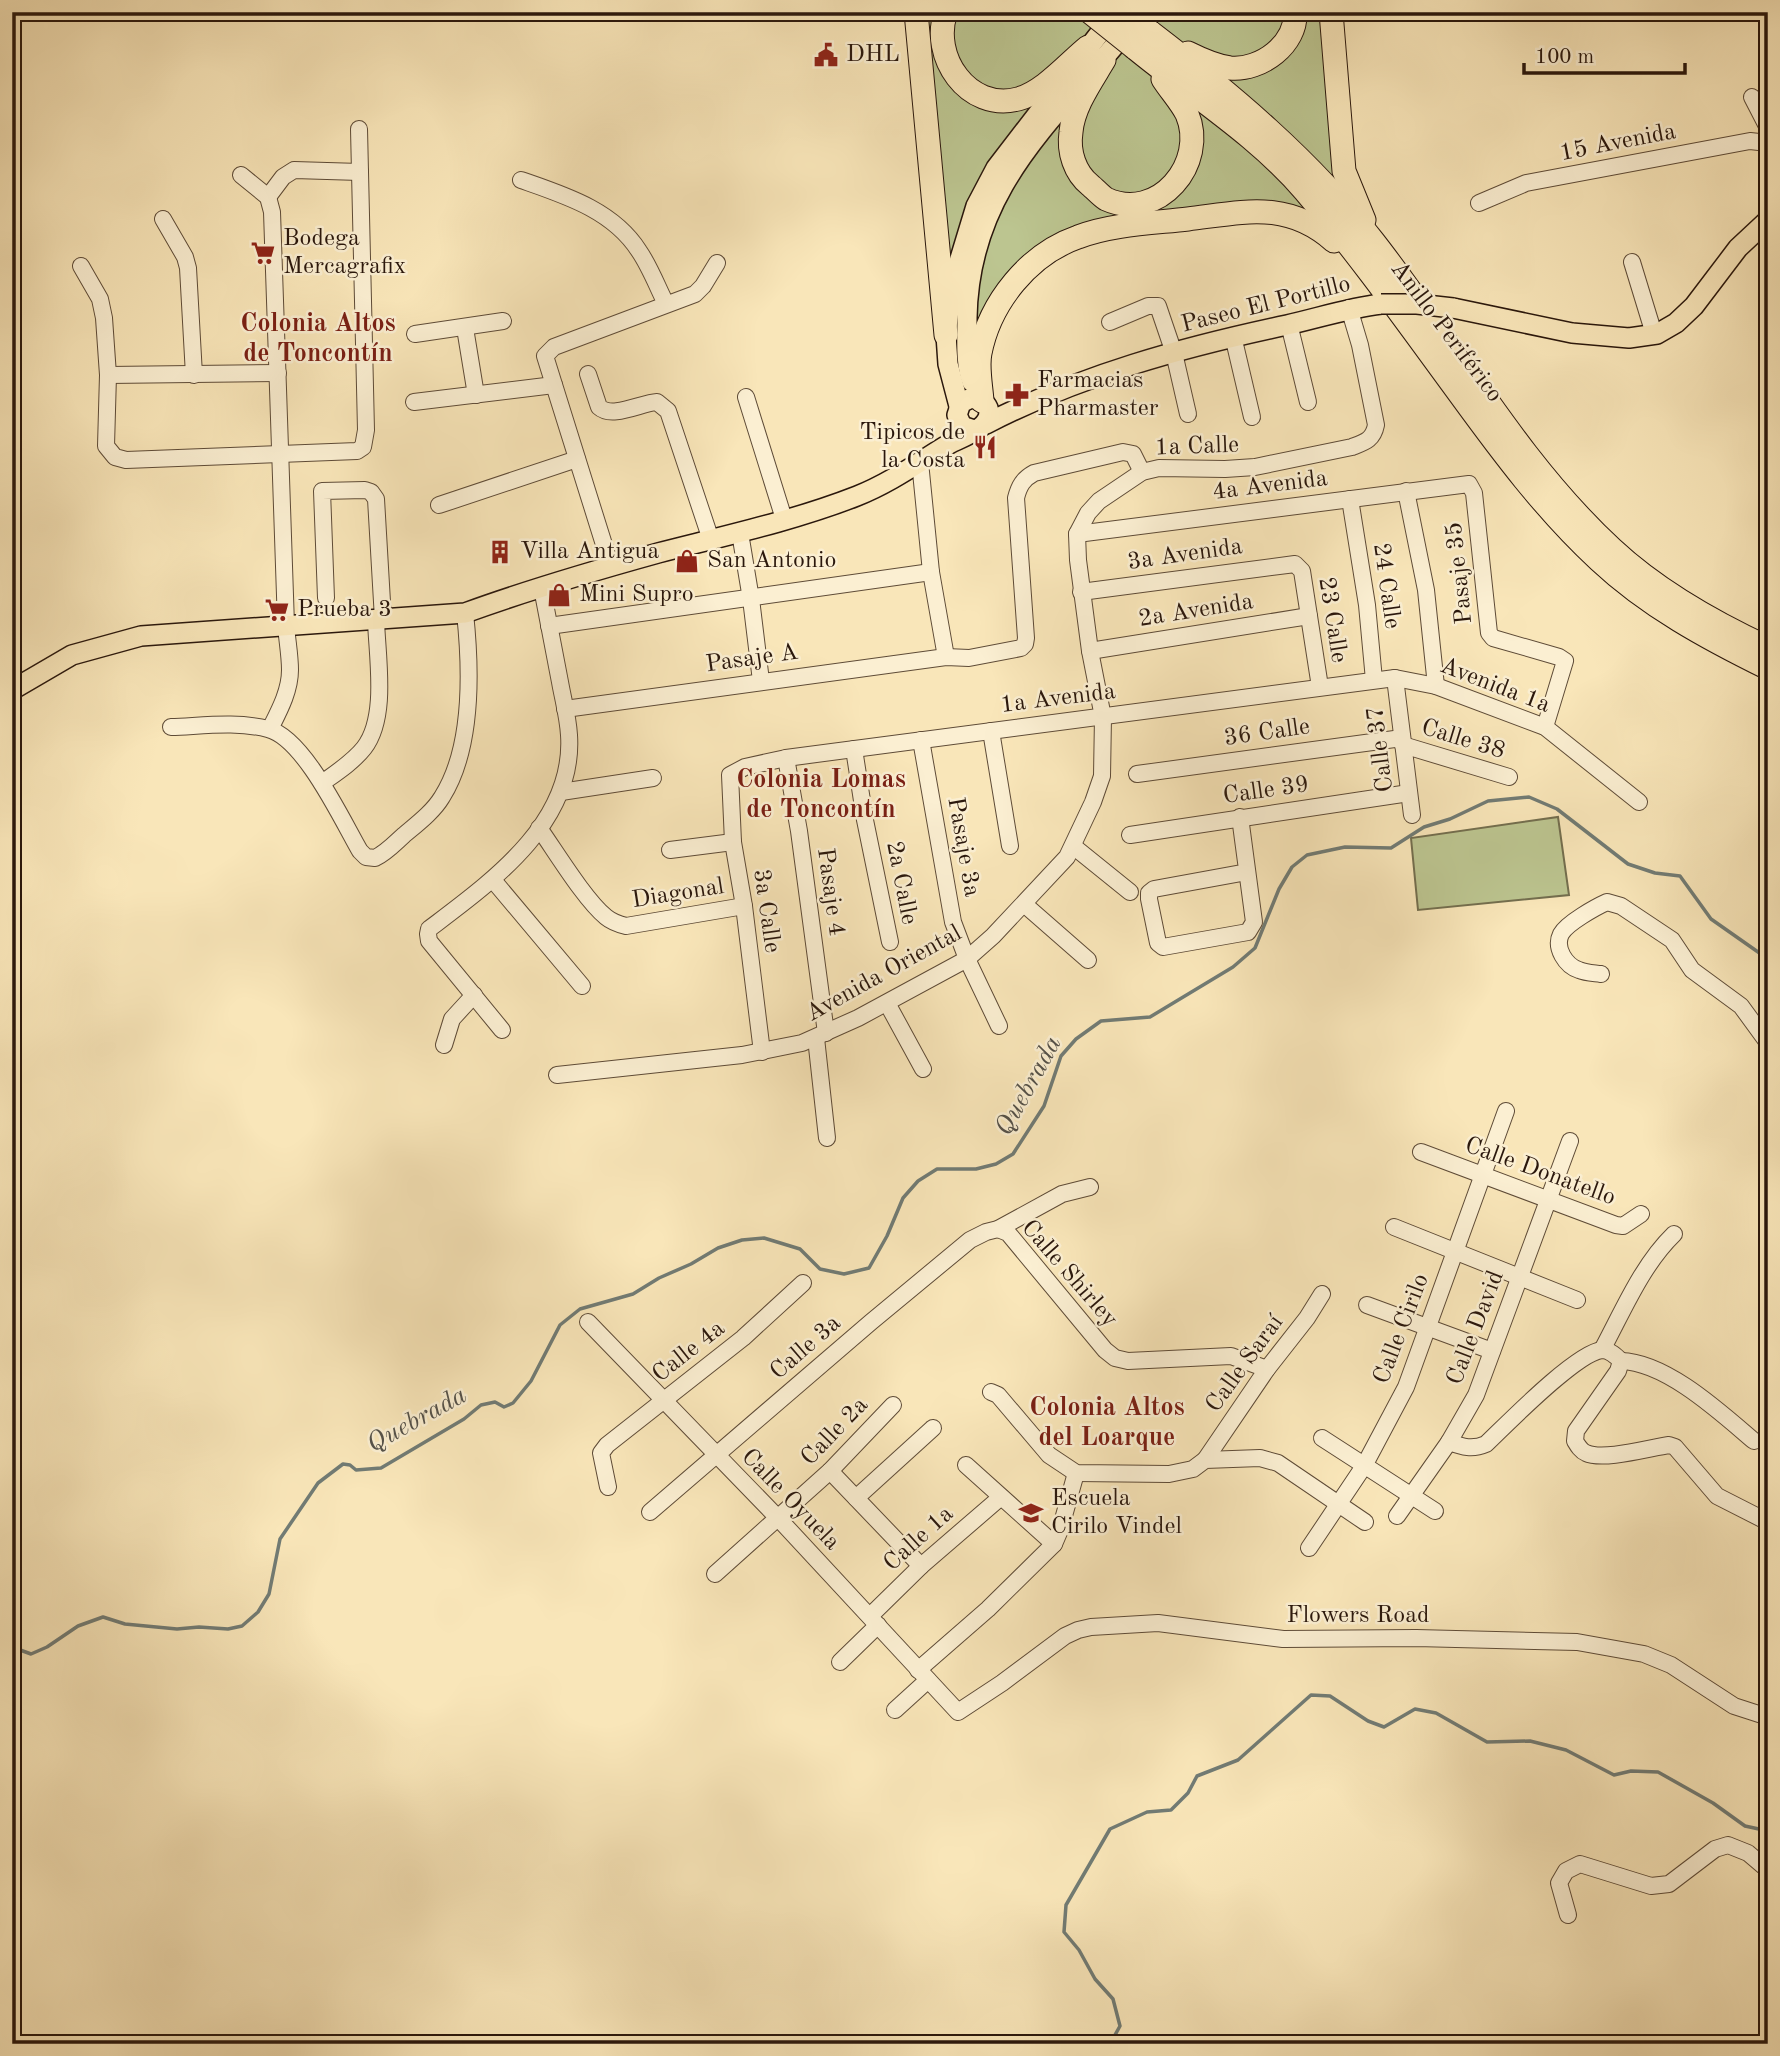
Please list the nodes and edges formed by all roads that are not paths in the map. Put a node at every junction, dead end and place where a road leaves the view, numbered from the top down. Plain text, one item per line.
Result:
1 (916, 12) edge
2 (946, 12) edge
3 (1090, 12) edge
4 (1116, 12) edge
5 (1125, 12) edge
6 (1295, 12) edge
7 (1331, 12) edge
8 (1147, 38) edge
9 (1096, 53) junction
10 (1752, 97) dead end
11 (1768, 128) edge
12 (359, 129) dead end
13 (1768, 143) edge
14 (360, 172) junction
15 (241, 175) dead end
16 (521, 180) dead end
17 (268, 197) junction
18 (1479, 203) dead end
19 (163, 219) dead end
20 (1768, 220) edge
21 (1372, 239) junction
22 (1632, 262) dead end
23 (717, 263) dead end
24 (81, 267) dead end
25 (1368, 272) junction
26 (666, 304) junction
27 (1349, 308) junction
28 (503, 321) dead end
29 (1110, 323) dead end
30 (1289, 324) junction
31 (465, 328) junction
32 (415, 334) dead end
33 (1654, 334) junction
34 (946, 335) junction
35 (1233, 336) junction
36 (1174, 353) junction
37 (278, 373) junction
38 (194, 374) junction
39 (588, 374) dead end
40 (108, 375) junction
41 (554, 385) junction
42 (476, 394) junction
43 (746, 397) dead end
44 (414, 402) dead end
45 (1308, 402) dead end
46 (958, 411) junction
47 (981, 412) junction
48 (1188, 414) dead end
49 (1252, 417) dead end
50 (281, 455) junction
51 (927, 458) junction
52 (577, 459) junction
53 (1142, 472) junction
54 (321, 474) dead end
55 (1469, 484) joint
56 (322, 491) junction
57 (1406, 491) junction
58 (1350, 499) junction
59 (439, 505) dead end
60 (785, 519) junction
61 (740, 533) junction
62 (1077, 534) junction
63 (711, 540) junction
64 (1295, 564) joint
65 (611, 567) junction
66 (931, 572) junction
67 (542, 588) junction
68 (1081, 592) junction
69 (326, 598) dead end
70 (751, 599) junction
71 (465, 613) junction
72 (1309, 616) junction
73 (380, 619) junction
74 (286, 625) junction
75 (549, 626) junction
76 (1768, 648) edge
77 (1090, 651) junction
78 (946, 657) junction
79 (1768, 668) edge
80 (1395, 678) junction
81 (1374, 680) junction
82 (761, 681) junction
83 (1436, 686) junction
84 (1320, 687) junction
85 (12, 690) edge
86 (565, 709) junction
87 (1103, 717) junction
88 (171, 727) dead end
89 (1545, 727) junction
90 (270, 729) junction
91 (991, 731) junction
92 (921, 740) junction
93 (1403, 742) junction
94 (854, 749) junction
95 (786, 758) junction
96 (1137, 774) dead end
97 (730, 775) joint
98 (1509, 777) dead end
99 (653, 778) dead end
100 (322, 783) junction
101 (561, 792) junction
102 (1409, 793) junction
103 (1639, 802) dead end
104 (1412, 815) dead end
105 (1240, 817) junction
106 (539, 828) junction
107 (1130, 835) dead end
108 (733, 842) junction
109 (1010, 846) dead end
110 (1073, 846) junction
111 (670, 850) dead end
112 (1247, 872) junction
113 (493, 880) junction
114 (1130, 892) dead end
115 (1024, 904) junction
116 (744, 906) junction
117 (890, 942) dead end
118 (967, 959) junction
119 (1088, 960) dead end
120 (1601, 974) dead end
121 (582, 986) dead end
122 (474, 995) junction
123 (887, 1003) junction
124 (999, 1026) dead end
125 (502, 1030) dead end
126 (821, 1035) junction
127 (1768, 1043) edge
128 (444, 1045) dead end
129 (762, 1052) junction
130 (923, 1069) dead end
131 (556, 1075) dead end
132 (1506, 1111) dead end
133 (827, 1138) dead end
134 (1570, 1141) dead end
135 (1421, 1152) dead end
136 (1484, 1176) junction
137 (1090, 1187) dead end
138 (1547, 1200) junction
139 (1641, 1214) dead end
140 (1394, 1227) dead end
141 (998, 1229) junction
142 (1674, 1234) dead end
143 (1455, 1251) junction
144 (1520, 1276) junction
145 (803, 1283) dead end
146 (1322, 1294) dead end
147 (1577, 1300) dead end
148 (1367, 1305) dead end
149 (588, 1322) dead end
150 (1428, 1328) junction
151 (1602, 1350) junction
152 (1492, 1351) junction
153 (1621, 1361) junction
154 (1266, 1369) junction
155 (991, 1392) dead end
156 (663, 1401) junction
157 (893, 1405) dead end
158 (933, 1428) dead end
159 (1322, 1438) dead end
160 (1754, 1441) dead end
161 (1449, 1442) junction
162 (716, 1456) junction
163 (1206, 1460) junction
164 (966, 1465) dead end
165 (1364, 1466) junction
166 (830, 1471) junction
167 (1076, 1473) junction
168 (608, 1486) dead end
169 (1001, 1497) junction
170 (1410, 1497) junction
171 (856, 1498) junction
172 (1338, 1503) junction
173 (649, 1511) dead end
174 (1435, 1511) dead end
175 (1397, 1516) dead end
176 (778, 1518) junction
177 (1365, 1522) dead end
178 (1768, 1522) edge
179 (1054, 1544) junction
180 (1309, 1548) dead end
181 (921, 1566) junction
182 (715, 1574) dead end
183 (874, 1621) junction
184 (840, 1662) dead end
185 (923, 1675) junction
186 (895, 1710) dead end
187 (958, 1712) joint
188 (1768, 1717) edge
189 (1768, 1870) edge
190 (1568, 1915) dead end

1 - 34 highway
2 - 9 highway
3 - 8 highway, Anillo Periférico, bridge
4 - 9 main road
5 - 8 highway, Anillo Periférico, bridge
6 - 8 highway
7 - 21 highway
8 - 9 main road
8 - 9 highway
8 - 21 highway, Anillo Periférico
8 - 25 highway, Anillo Periférico
9 - 34 main road
9 - 47 main road
10 - 11 street
12 - 14 street
13 - 18 street, 15 Avenida
14 - 17 street
14 - 50 street
15 - 17 street
16 - 26 street
17 - 37 street
19 - 38 street
20 - 33 main road, Paseo El Portillo
21 - 76 highway, Anillo Periférico
22 - 33 street
23 - 26 street
24 - 40 street
25 - 47 highway
25 - 79 highway, Anillo Periférico
26 - 41 street
27 - 30 main road, Paseo El Portillo
27 - 33 main road, Paseo El Portillo, bridge
27 - 53 street, 1a Calle
28 - 31 street
29 - 36 street
30 - 35 main road, Paseo El Portillo
30 - 45 street
31 - 32 street
31 - 42 street
34 - 46 main road
35 - 36 main road, Paseo El Portillo
35 - 49 street
36 - 47 main road, Paseo El Portillo
36 - 48 street
37 - 38 street
37 - 50 street
38 - 40 street
39 - 63 street
40 - 50 street
41 - 42 street
41 - 52 street
42 - 44 street
43 - 60 street
46 - 47 main road
46 - 47 main road
46 - 51 main road
47 - 51 main road
50 - 74 street
51 - 60 main road
51 - 66 street
52 - 59 street
52 - 65 street
53 - 62 street
53 - 78 street, 1a Calle
54 - 56 street
55 - 57 street, 4a Avenida
55 - 89 street, Pasaje 35
56 - 69 street
56 - 73 street
57 - 58 street, 4a Avenida
57 - 83 street
58 - 62 street, 4a Avenida
58 - 81 street, 24 Calle
60 - 61 main road
61 - 63 main road
61 - 70 street
62 - 68 street, Avenida Oriental
63 - 65 main road
64 - 68 street, 3a Avenida
64 - 72 street, 23 Calle
65 - 67 main road
66 - 70 street
66 - 78 street
67 - 71 main road
67 - 75 street
68 - 77 street, Avenida Oriental
70 - 75 street
70 - 82 street
71 - 73 main road
71 - 100 street
72 - 77 street, 2a Avenida
72 - 84 street, 23 Calle
73 - 74 main road
73 - 100 street
74 - 85 main road
74 - 90 street
75 - 86 street
77 - 87 street, Avenida Oriental
78 - 82 street, Pasaje A
80 - 81 street, 1a Avenida
80 - 83 street, Avenida 1a
80 - 93 street, Calle 37
81 - 84 street, 1a Avenida
82 - 86 street, Pasaje A
83 - 89 street, Avenida 1a
84 - 87 street, 1a Avenida
86 - 101 street
87 - 91 street, 1a Avenida
87 - 110 street, Avenida Oriental
88 - 90 street
89 - 103 street, Avenida 1a
90 - 100 street
91 - 92 street, 1a Avenida
91 - 109 street
92 - 94 street, 1a Avenida
92 - 118 street, Pasaje 3a
93 - 96 street, 36 Calle
93 - 98 street, Calle 38
93 - 102 street, Calle 37
94 - 95 street, 1a Avenida
94 - 117 street, 2a Calle
95 - 97 street, 1a Avenida
95 - 126 street, Pasaje 4
97 - 108 street, 3a Calle
99 - 101 street
101 - 106 street
102 - 104 street, Calle 37
102 - 105 street, Calle 39
105 - 107 street, Calle 39
105 - 112 street
106 - 113 street
106 - 116 street, Diagonal
108 - 111 street
108 - 116 street, 3a Calle
110 - 114 street
110 - 115 street, Avenida Oriental
112 - 112 street
113 - 121 street
113 - 122 street
115 - 118 street, Avenida Oriental
115 - 119 street
116 - 129 street, 3a Calle
118 - 123 street, Avenida Oriental
118 - 124 street, Pasaje 3a
120 - 127 street
122 - 125 street
122 - 128 street
123 - 126 street, Avenida Oriental
123 - 130 street
126 - 129 street, Avenida Oriental
126 - 133 street, Pasaje 4
129 - 131 street, Avenida Oriental
132 - 136 street, Calle Cirilo
134 - 138 street, Calle David
135 - 136 street, Calle Donatello
136 - 138 street, Calle Donatello
136 - 143 street, Calle Cirilo
137 - 141 street, Calle 3a
138 - 139 street, Calle Donatello
138 - 144 street, Calle David
140 - 143 street
141 - 154 street, Calle Shirley
141 - 162 street, Calle 3a
142 - 151 street
143 - 144 street
143 - 150 street, Calle Cirilo
144 - 147 street
144 - 152 street, Calle David
145 - 156 street, Calle 4a
146 - 154 street, Calle Saraí
148 - 150 street
149 - 156 street, Calle Oyuela
150 - 152 street
150 - 165 street, Calle Cirilo
151 - 153 street
151 - 161 street
152 - 161 street, Calle David
153 - 160 street
153 - 178 street
154 - 163 street, Calle Saraí
155 - 167 street
156 - 162 street, Calle Oyuela
156 - 168 street, Calle 4a
157 - 166 street, Calle 2a
158 - 171 street
159 - 165 street
161 - 170 street, Calle David
162 - 173 street, Calle 3a
162 - 176 street, Calle Oyuela
163 - 167 street
163 - 172 street
164 - 169 street
165 - 170 street
165 - 172 street, Calle Cirilo
166 - 171 street
166 - 176 street, Calle 2a
167 - 179 street
169 - 179 street
169 - 181 street, Calle 1a
170 - 174 street
170 - 175 street, Calle David
171 - 181 street
172 - 177 street
172 - 180 street, Calle Cirilo
176 - 182 street, Calle 2a
176 - 183 street, Calle Oyuela
179 - 185 street
181 - 183 street, Calle 1a
183 - 184 street, Calle 1a
183 - 185 street, Calle Oyuela
185 - 186 street
185 - 187 street, Calle Oyuela
187 - 188 street, Flowers Road
189 - 190 street

